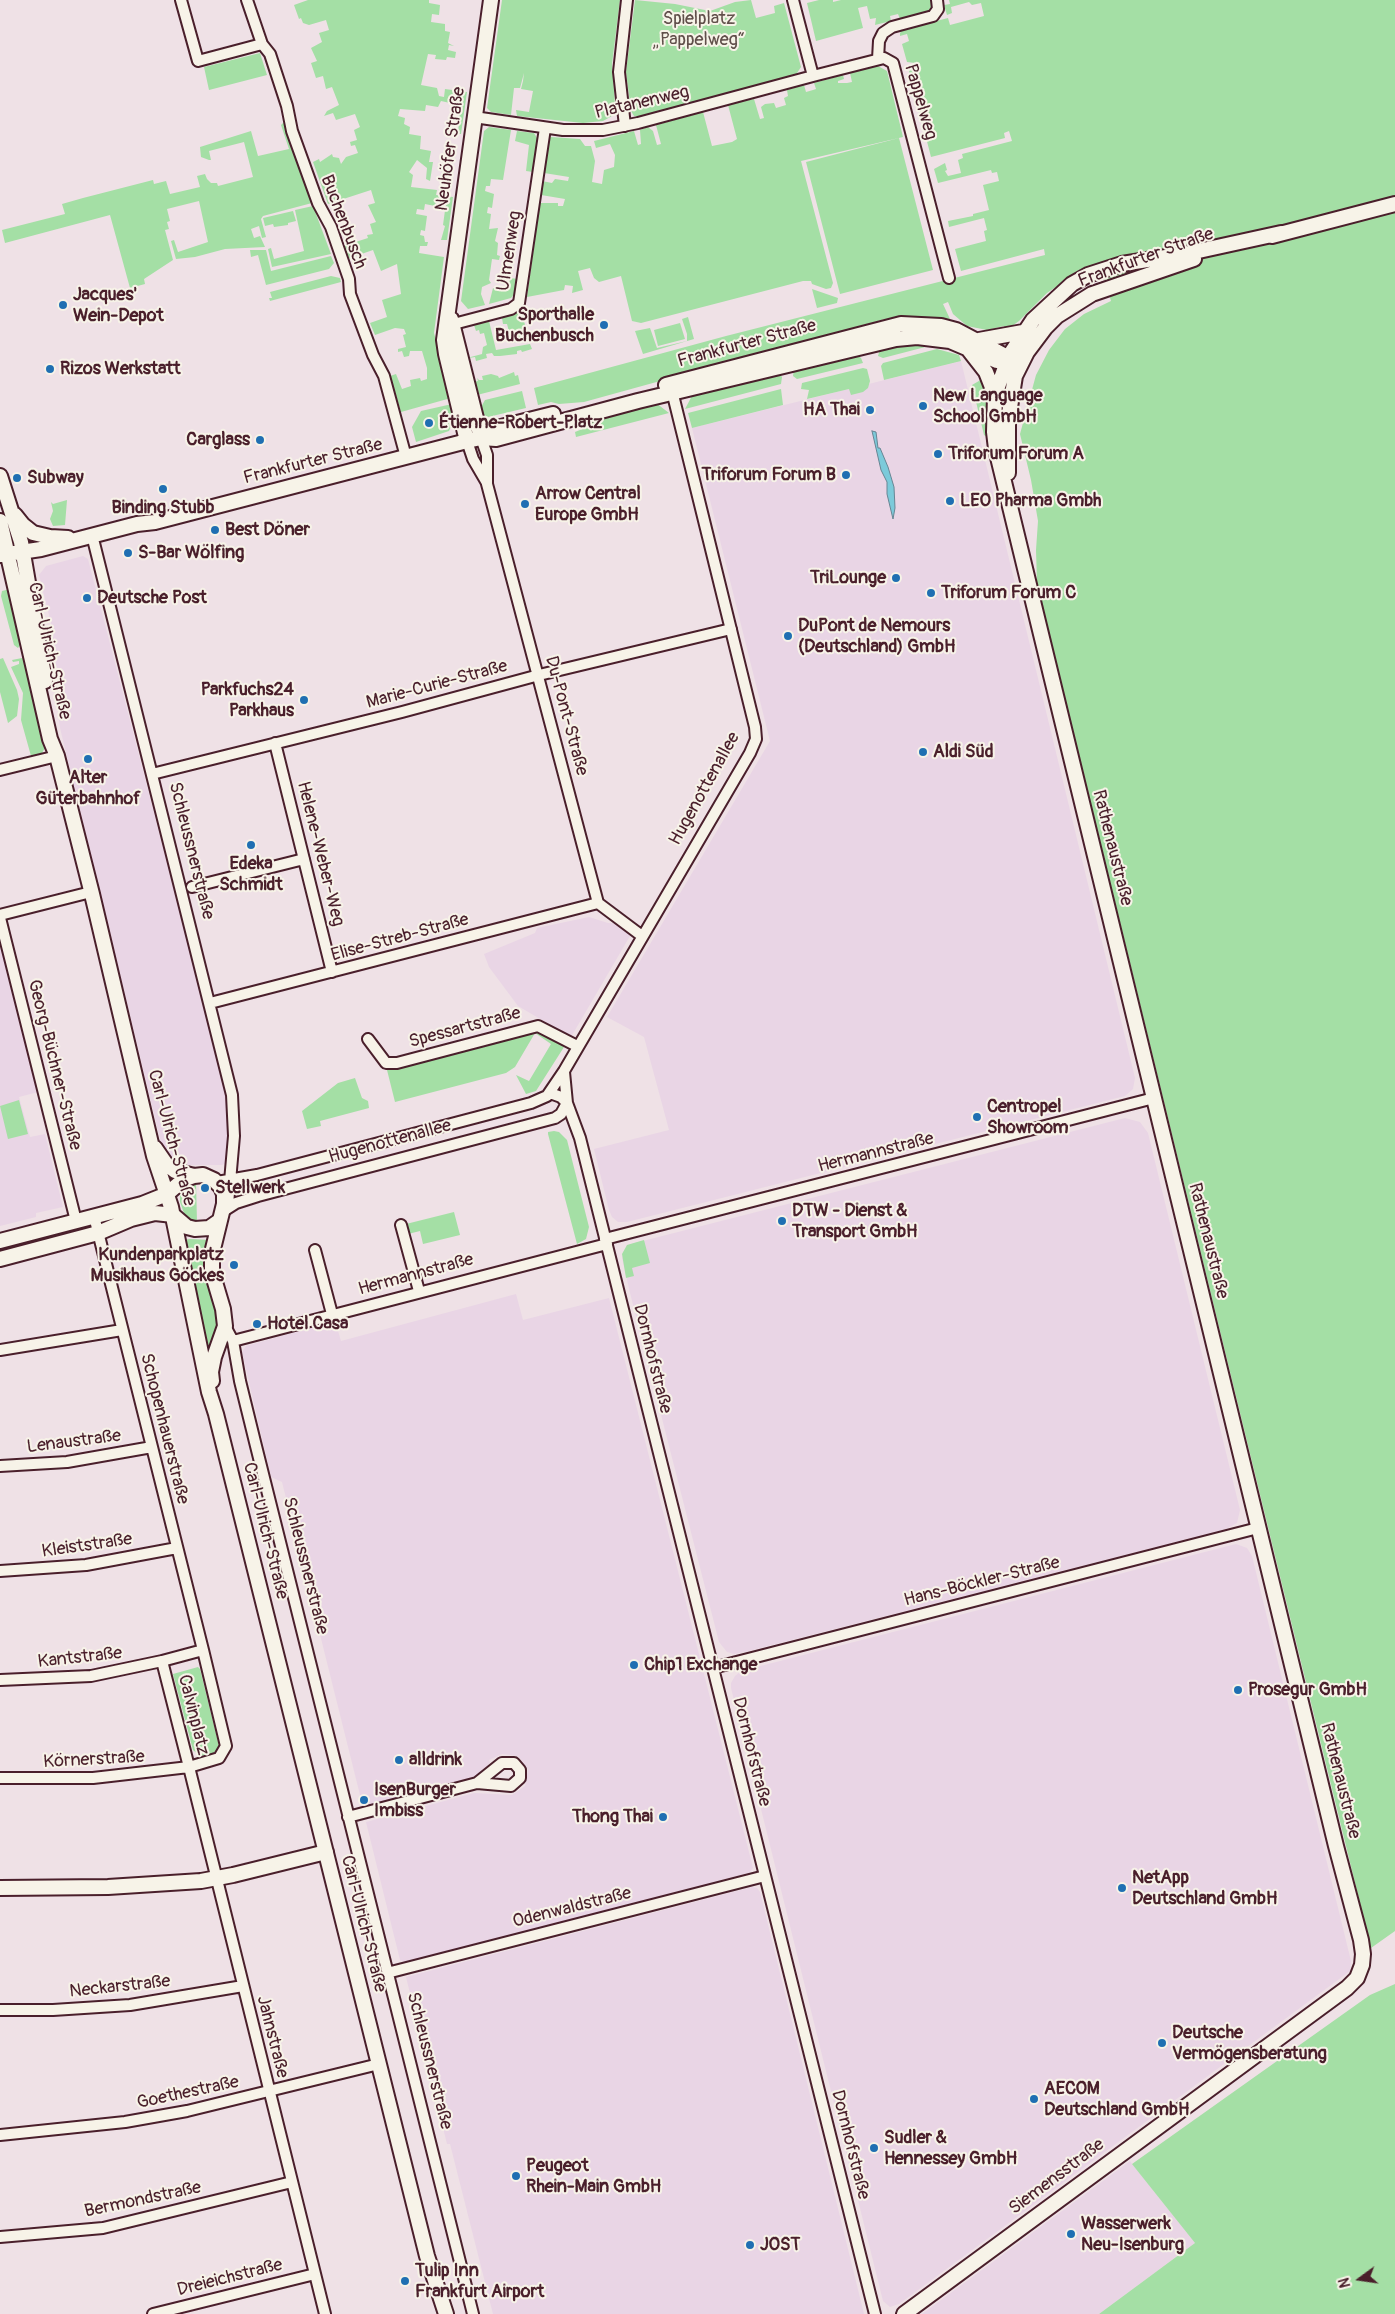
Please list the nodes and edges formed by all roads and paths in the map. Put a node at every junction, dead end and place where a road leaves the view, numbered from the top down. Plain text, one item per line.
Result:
1 (181, 0) edge
2 (248, 0) edge
3 (491, 0) edge
4 (627, 0) edge
5 (793, 0) edge
6 (937, 0) edge
7 (262, 44) junction
8 (878, 59) junction
9 (813, 76) junction
10 (474, 117) junction
11 (625, 126) junction
12 (545, 128) junction
13 (1395, 204) edge
14 (1281, 233) junction
15 (949, 278) dead end
16 (448, 325) junction
17 (1024, 332) junction
18 (979, 340) junction
19 (965, 346) junction
20 (1007, 360) junction
21 (1020, 366) junction
22 (672, 388) junction
23 (995, 396) junction
24 (481, 438) junction
25 (467, 441) junction
26 (406, 457) junction
27 (0, 476) edge
28 (488, 484) junction
29 (11, 508) junction
30 (1010, 508) junction
31 (0, 521) edge
32 (89, 541) junction
33 (23, 556) junction
34 (4, 559) edge
35 (731, 629) junction
36 (539, 674) junction
37 (276, 744) junction
38 (57, 756) junction
39 (0, 770) edge
40 (152, 774) junction
41 (304, 859) junction
42 (192, 887) dead end
43 (91, 892) junction
44 (598, 903) junction
45 (0, 916) edge
46 (642, 936) junction
47 (332, 972) junction
48 (210, 1003) junction
49 (368, 1039) dead end
50 (577, 1046) junction
51 (564, 1071) junction
52 (550, 1094) junction
53 (1154, 1098) junction
54 (567, 1103) junction
55 (152, 1144) junction
56 (194, 1176) junction
57 (225, 1185) junction
58 (151, 1199) junction
59 (172, 1200) junction
60 (223, 1215) junction
61 (94, 1216) junction
62 (76, 1221) junction
63 (125, 1223) junction
64 (401, 1225) dead end
65 (98, 1233) junction
66 (176, 1233) junction
67 (0, 1241) edge
68 (606, 1241) junction
69 (315, 1250) dead end
70 (0, 1258) edge
71 (419, 1291) junction
72 (332, 1314) junction
73 (225, 1326) junction
74 (122, 1330) junction
75 (234, 1341) junction
76 (0, 1350) edge
77 (216, 1414) junction
78 (152, 1447) junction
79 (0, 1466) edge
80 (1258, 1528) junction
81 (177, 1548) junction
82 (0, 1571) edge
83 (203, 1650) junction
84 (162, 1661) junction
85 (713, 1668) junction
86 (0, 1680) edge
87 (189, 1767) junction
88 (0, 1778) edge
89 (477, 1783) dead end
90 (348, 1817) junction
91 (326, 1852) junction
92 (765, 1876) junction
93 (216, 1878) junction
94 (0, 1888) edge
95 (387, 1973) junction
96 (1354, 1982) joint
97 (243, 1986) junction
98 (0, 2010) edge
99 (379, 2064) junction
100 (269, 2092) junction
101 (0, 2135) edge
102 (292, 2182) junction
103 (0, 2237) edge
104 (315, 2274) junction
105 (152, 2314) edge
106 (325, 2314) edge
107 (446, 2314) edge
108 (473, 2314) edge
109 (875, 2314) edge
110 (904, 2314) edge

1 - 7 street
2 - 7 street, Buchenbusch
3 - 10 main road, Neuhöfer Straße
4 - 11 street
5 - 9 street
6 - 8 street
7 - 26 street, Buchenbusch
8 - 9 street, Pappelweg
8 - 15 street, Pappelweg
9 - 11 street, Platanenweg
10 - 12 street, Platanenweg
10 - 16 main road, Neuhöfer Straße
11 - 12 street, Platanenweg
12 - 16 street, Ulmenweg
13 - 14 main road, Frankfurter Straße
14 - 17 main road, Frankfurter Straße
14 - 21 main road, Frankfurter Straße
16 - 24 main road, Neuhöfer Straße
16 - 25 main road, Neuhöfer Straße
17 - 18 main road
17 - 20 main road, Rathenaustraße
18 - 20 main road, Frankfurter Straße
18 - 22 main road, Frankfurter Straße
19 - 20 main road, Frankfurter Straße
19 - 22 main road, Frankfurter Straße
19 - 23 main road
20 - 21 main road, Frankfurter Straße
20 - 23 main road, Rathenaustraße
21 - 30 main road, Rathenaustraße
22 - 24 main road, Frankfurter Straße
22 - 35 street, Hugenottenallee
23 - 30 main road, Rathenaustraße
24 - 25 main road, Frankfurter Straße
24 - 28 street, Du-Pont-Straße
25 - 26 main road, Frankfurter Straße
25 - 28 street, Du-Pont-Straße
26 - 32 main road, Frankfurter Straße
27 - 29 main road
28 - 36 street, Du-Pont-Straße
29 - 32 main road
29 - 33 main road, Carl-Ulrich-Straße
30 - 53 main road, Rathenaustraße
31 - 34 main road, Carl-Ulrich-Straße
32 - 33 main road, Frankfurter Straße
32 - 40 street, Schleussnerstraße
33 - 34 main road, Frankfurter Straße
33 - 38 main road, Carl-Ulrich-Straße
34 - 38 main road, Carl-Ulrich-Straße
35 - 36 street, Marie-Curie-Straße
35 - 46 street, Hugenottenallee
36 - 37 street, Marie-Curie-Straße
36 - 44 street, Du-Pont-Straße
37 - 40 street, Marie-Curie-Straße
37 - 41 street, Helene-Weber-Weg
38 - 39 street
38 - 43 main road, Carl-Ulrich-Straße
40 - 48 street, Schleussnerstraße
41 - 42 street
41 - 47 street, Helene-Weber-Weg
43 - 45 street
43 - 55 main road, Carl-Ulrich-Straße
44 - 46 street
44 - 47 street, Elise-Streb-Straße
45 - 62 street, Georg-Büchner-Straße
46 - 50 street, Hugenottenallee
47 - 48 street, Elise-Streb-Straße
48 - 57 street, Schleussnerstraße
49 - 50 street, Spessartstraße
50 - 51 street, Hugenottenallee
51 - 52 street, Hugenottenallee
51 - 54 street
52 - 54 street
52 - 57 street, Hugenottenallee
53 - 68 street, Hermannstraße
53 - 80 main road, Rathenaustraße
54 - 60 street, Hugenottenallee
54 - 68 street, Dornhofstraße
55 - 56 main road, Hugenottenallee
55 - 58 main road
55 - 59 main road, Carl-Ulrich-Straße
56 - 57 main road, Hugenottenallee
56 - 59 main road
57 - 60 main road
58 - 59 main road
58 - 61 main road
59 - 60 main road, Hugenottenallee
59 - 63 main road
59 - 66 main road, Carl-Ulrich-Straße
60 - 73 main road, Schleussnerstraße
61 - 62 main road
61 - 65 street, Schopenhauerstraße
62 - 67 main road
63 - 65 main road
63 - 66 main road
64 - 71 street
65 - 70 main road
65 - 74 street, Schopenhauerstraße
66 - 77 main road, Carl-Ulrich-Straße
68 - 71 street, Hermannstraße
68 - 85 street, Dornhofstraße
69 - 72 street
71 - 72 street, Hermannstraße
72 - 75 street, Hermannstraße
73 - 75 street, Schleussnerstraße
73 - 77 main road
74 - 76 street
74 - 78 street, Schopenhauerstraße
75 - 90 street, Schleussnerstraße
77 - 91 main road, Carl-Ulrich-Straße
78 - 79 street, Lenaustraße
78 - 81 street, Schopenhauerstraße
80 - 85 street, Hans-Böckler-Straße
80 - 96 main road, Rathenaustraße
81 - 82 street, Kleiststraße
81 - 83 street, Schopenhauerstraße
83 - 84 street, Calvinplatz
83 - 87 street, Calvinplatz
84 - 86 street, Kantstraße
84 - 87 street, Calvinplatz
85 - 92 street, Dornhofstraße
87 - 88 street, Körnerstraße
87 - 93 street, Jahnstraße
89 - 90 street
90 - 95 street, Schleussnerstraße
91 - 93 main road
91 - 99 main road, Carl-Ulrich-Straße
92 - 95 street, Odenwaldstraße
92 - 109 street, Dornhofstraße
93 - 94 main road
93 - 97 street, Jahnstraße
95 - 108 street, Schleussnerstraße
96 - 110 main road, Siemensstraße
97 - 98 street, Neckarstraße
97 - 100 street, Jahnstraße
99 - 100 street, Goethestraße
99 - 107 main road, Carl-Ulrich-Straße
100 - 101 street, Goethestraße
100 - 102 street, Jahnstraße
102 - 103 street, Bermondstraße
102 - 104 street, Jahnstraße
104 - 105 street, Dreieichstraße
104 - 106 street, Jahnstraße

